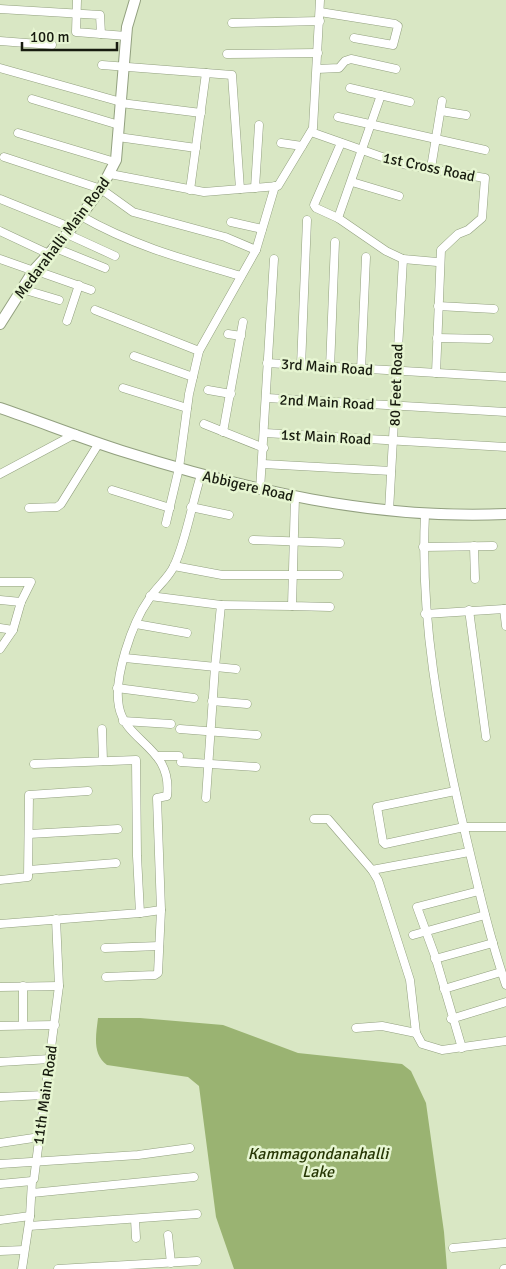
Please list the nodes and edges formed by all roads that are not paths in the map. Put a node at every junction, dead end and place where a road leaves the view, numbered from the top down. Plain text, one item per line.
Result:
1 (77, 0) edge
2 (135, 0) edge
3 (320, 0) edge
4 (0, 9) edge
5 (320, 12) junction
6 (76, 14) junction
7 (320, 21) junction
8 (232, 23) dead end
9 (101, 34) junction
10 (126, 36) junction
11 (354, 38) dead end
12 (0, 41) edge
13 (52, 45) dead end
14 (318, 53) junction
15 (227, 54) dead end
16 (102, 65) dead end
17 (0, 68) edge
18 (124, 68) junction
19 (317, 69) junction
20 (396, 69) dead end
21 (206, 73) junction
22 (350, 88) dead end
23 (381, 95) junction
24 (32, 99) dead end
25 (442, 101) dead end
26 (121, 102) junction
27 (410, 102) dead end
28 (440, 111) junction
29 (201, 113) junction
30 (466, 115) dead end
31 (338, 117) dead end
32 (119, 125) junction
33 (258, 125) dead end
34 (371, 125) junction
35 (311, 132) junction
36 (18, 133) dead end
37 (118, 137) junction
38 (435, 139) junction
39 (280, 143) dead end
40 (341, 143) junction
41 (302, 146) junction
42 (196, 148) junction
43 (485, 150) dead end
44 (363, 151) junction
45 (4, 157) dead end
46 (115, 162) junction
47 (431, 168) junction
48 (110, 174) junction
49 (352, 182) junction
50 (275, 186) junction
51 (255, 188) junction
52 (101, 189) junction
53 (240, 189) junction
54 (190, 190) junction
55 (399, 196) dead end
56 (0, 199) edge
57 (81, 216) junction
58 (338, 218) junction
59 (307, 220) dead end
60 (231, 222) dead end
61 (262, 229) junction
62 (0, 231) edge
63 (70, 231) junction
64 (335, 242) dead end
65 (51, 250) junction
66 (256, 250) junction
67 (115, 256) dead end
68 (366, 256) dead end
69 (0, 259) edge
70 (274, 259) dead end
71 (403, 259) junction
72 (437, 262) dead end
73 (105, 268) dead end
74 (34, 270) junction
75 (241, 276) junction
76 (79, 285) junction
77 (22, 289) junction
78 (91, 290) dead end
79 (59, 300) dead end
80 (438, 306) junction
81 (494, 309) dead end
82 (95, 310) dead end
83 (67, 321) dead end
84 (243, 322) dead end
85 (0, 324) edge
86 (228, 334) dead end
87 (241, 336) junction
88 (437, 338) junction
89 (489, 339) dead end
90 (199, 351) junction
91 (134, 356) dead end
92 (267, 363) junction
93 (301, 366) junction
94 (330, 368) junction
95 (361, 370) junction
96 (398, 371) junction
97 (436, 373) junction
98 (193, 377) junction
99 (506, 377) edge
100 (123, 388) dead end
101 (208, 390) dead end
102 (231, 394) junction
103 (267, 398) junction
104 (396, 406) junction
105 (0, 408) edge
106 (187, 408) junction
107 (506, 412) edge
108 (204, 424) dead end
109 (223, 432) junction
110 (265, 433) junction
111 (75, 434) junction
112 (394, 441) junction
113 (99, 443) junction
114 (506, 447) edge
115 (264, 448) junction
116 (263, 464) junction
117 (179, 468) junction
118 (392, 471) junction
119 (0, 473) edge
120 (201, 475) junction
121 (112, 490) dead end
122 (260, 490) junction
123 (295, 497) junction
124 (29, 508) dead end
125 (170, 508) junction
126 (191, 508) junction
127 (389, 511) junction
128 (425, 514) junction
129 (506, 514) edge
130 (229, 515) dead end
131 (166, 523) dead end
132 (253, 540) dead end
133 (294, 543) junction
134 (340, 543) dead end
135 (474, 546) junction
136 (493, 546) dead end
137 (423, 548) junction
138 (174, 566) junction
139 (293, 574) junction
140 (340, 576) dead end
141 (475, 579) dead end
142 (0, 582) edge
143 (150, 596) junction
144 (0, 600) edge
145 (21, 602) junction
146 (221, 605) junction
147 (292, 606) junction
148 (330, 607) dead end
149 (505, 609) edge
150 (468, 610) junction
151 (425, 614) junction
152 (136, 624) junction
153 (506, 626) edge
154 (0, 628) edge
155 (13, 630) junction
156 (187, 633) dead end
157 (0, 650) edge
158 (125, 658) junction
159 (214, 667) junction
160 (236, 669) dead end
161 (117, 688) junction
162 (194, 698) dead end
163 (212, 702) junction
164 (247, 704) dead end
165 (123, 721) junction
166 (171, 724) dead end
167 (102, 729) dead end
168 (180, 729) dead end
169 (210, 732) junction
170 (257, 735) dead end
171 (486, 737) dead end
172 (156, 756) junction
173 (103, 761) junction
174 (34, 764) dead end
175 (208, 764) junction
176 (256, 767) dead end
177 (88, 791) dead end
178 (455, 791) junction
179 (206, 798) dead end
180 (314, 819) dead end
181 (464, 827) junction
182 (506, 827) edge
183 (118, 829) dead end
184 (29, 834) junction
185 (469, 852) junction
186 (116, 863) dead end
187 (30, 870) junction
188 (372, 870) junction
189 (0, 880) edge
190 (479, 891) junction
191 (161, 910) junction
192 (140, 913) junction
193 (485, 915) junction
194 (56, 919) junction
195 (0, 924) edge
196 (426, 931) junction
197 (412, 935) dead end
198 (493, 944) junction
199 (159, 946) junction
200 (105, 948) dead end
201 (436, 959) junction
202 (501, 972) junction
203 (106, 977) dead end
204 (506, 985) edge
205 (23, 986) junction
206 (58, 986) junction
207 (0, 987) edge
208 (444, 989) junction
209 (506, 1002) edge
210 (451, 1019) junction
211 (23, 1025) junction
212 (55, 1025) junction
213 (0, 1026) edge
214 (356, 1028) dead end
215 (416, 1033) junction
216 (506, 1041) edge
217 (462, 1048) junction
218 (50, 1060) junction
219 (0, 1062) edge
220 (45, 1096) junction
221 (0, 1097) edge
222 (40, 1137) junction
223 (0, 1143) edge
224 (190, 1148) dead end
225 (36, 1163) junction
226 (0, 1164) edge
227 (194, 1177) dead end
228 (32, 1181) junction
229 (0, 1184) edge
230 (32, 1193) junction
231 (197, 1214) dead end
232 (30, 1216) junction
233 (135, 1219) junction
234 (0, 1220) edge
235 (29, 1226) junction
236 (168, 1235) dead end
237 (136, 1238) dead end
238 (506, 1243) edge
239 (453, 1248) dead end
240 (24, 1250) junction
241 (0, 1251) edge
242 (198, 1261) dead end
243 (171, 1263) junction
244 (150, 1267) edge
245 (22, 1269) edge
246 (58, 1269) edge

1 - 6 street
2 - 10 street, Medarahalli Main Road
3 - 5 street
4 - 6 street
5 - 7 street
5 - 11 street
6 - 9 street
6 - 9 street
7 - 8 street
7 - 14 street
9 - 10 street
10 - 18 street, Medarahalli Main Road
12 - 13 street
14 - 15 street
14 - 19 street
16 - 18 street
17 - 26 street
18 - 21 street
18 - 26 street, Medarahalli Main Road
19 - 20 street
19 - 35 street
21 - 29 street
21 - 53 street
22 - 23 street
23 - 27 street
23 - 34 street
24 - 32 street
25 - 28 street
26 - 29 street
26 - 32 street, Medarahalli Main Road
28 - 30 street
28 - 38 street
29 - 42 street
31 - 34 street
32 - 37 street, Medarahalli Main Road
33 - 51 street
34 - 38 street
34 - 44 street
35 - 40 street, 1st Cross Road
35 - 41 street
36 - 46 street
37 - 42 street
37 - 46 street, Medarahalli Main Road
38 - 43 street
38 - 47 street
39 - 41 street
40 - 44 street, 1st Cross Road
40 - 58 street
41 - 50 street
42 - 54 street
44 - 47 street, 1st Cross Road
44 - 49 street
45 - 52 street
46 - 48 street, Medarahalli Main Road
47 - 80 street, 1st Cross Road
48 - 52 street, Medarahalli Main Road
48 - 54 street
49 - 55 street
49 - 58 street
50 - 51 street
50 - 61 street
51 - 53 street
52 - 57 street, Medarahalli Main Road
52 - 66 street
53 - 54 street
56 - 63 street
57 - 63 street, Medarahalli Main Road
57 - 75 street
58 - 71 street
59 - 93 street
60 - 61 street
61 - 66 street
62 - 65 street
63 - 65 street, Medarahalli Main Road
63 - 67 street
64 - 94 street
65 - 73 street
65 - 74 street, Medarahalli Main Road
66 - 75 street
68 - 95 street
69 - 74 street
70 - 92 street
71 - 72 street
71 - 96 street, 80 Feet Road
74 - 76 street
74 - 77 street, Medarahalli Main Road
75 - 90 street
76 - 78 street
76 - 83 street
77 - 79 street
77 - 85 street, Medarahalli Main Road
80 - 81 street
80 - 88 street, 1st Cross Road
82 - 90 street
84 - 87 street
86 - 87 street
87 - 102 street
88 - 89 street
88 - 97 street, 1st Cross Road
90 - 98 street
91 - 98 street
92 - 93 street, 3rd Main Road
92 - 103 street
93 - 94 street, 3rd Main Road
94 - 95 street, 3rd Main Road
95 - 96 street, 3rd Main Road
96 - 97 street, 3rd Main Road
96 - 104 street, 80 Feet Road
97 - 99 street, 3rd Main Road
98 - 106 street
100 - 106 street
101 - 102 street
102 - 109 street
103 - 104 street, 2nd Main Road
103 - 110 street
104 - 107 street, 2nd Main Road
104 - 112 street, 80 Feet Road
105 - 111 street, Abbigere Road
106 - 117 street
108 - 109 street
109 - 115 street
110 - 112 street, 1st Main Road
110 - 115 street
111 - 113 street, Abbigere Road
111 - 119 street
112 - 114 street, 1st Main Road
112 - 118 street, 80 Feet Road
113 - 117 street, Abbigere Road
113 - 124 street
115 - 116 street
116 - 118 street
116 - 122 street
117 - 120 street, Abbigere Road
117 - 125 street
118 - 127 street, 80 Feet Road
120 - 122 street, Abbigere Road
120 - 126 street
121 - 125 street
122 - 123 street, Abbigere Road
123 - 127 street, Abbigere Road
123 - 133 street
125 - 131 street
126 - 130 street
126 - 138 street
127 - 128 street, Abbigere Road
128 - 129 street, Abbigere Road
128 - 137 street
132 - 133 street
133 - 134 street
133 - 139 street
135 - 136 street
135 - 137 street
135 - 141 street
137 - 151 street
138 - 139 street
138 - 143 street
139 - 140 street
139 - 147 street
142 - 145 street
143 - 146 street
143 - 152 street
144 - 145 street
145 - 155 street
146 - 147 street
146 - 159 street
147 - 148 street
149 - 150 street
149 - 153 street
150 - 151 street
150 - 171 street
151 - 178 street
152 - 156 street
152 - 158 street
154 - 155 street
155 - 157 street
158 - 159 street
158 - 161 street
159 - 160 street
159 - 163 street
161 - 162 street
161 - 165 street
163 - 164 street
163 - 169 street
165 - 166 street
165 - 172 street
167 - 173 street
168 - 169 street
169 - 170 street
169 - 175 street
172 - 175 street
172 - 191 street
173 - 174 street
173 - 192 street
175 - 176 street
175 - 179 street
177 - 184 street
178 - 181 street
178 - 181 street
180 - 188 street
181 - 182 street
181 - 185 street
183 - 184 street
184 - 187 street
185 - 188 street
185 - 190 street
186 - 187 street
187 - 189 street
188 - 215 street
190 - 193 street
190 - 196 street
191 - 192 street
191 - 199 street
192 - 194 street
193 - 196 street
193 - 198 street
194 - 195 street
194 - 206 street, 11th Main Road
196 - 197 street
196 - 201 street
198 - 201 street
198 - 202 street
199 - 200 street
199 - 203 street
201 - 208 street
202 - 204 street
202 - 208 street
205 - 206 street
205 - 207 street
205 - 211 street
206 - 212 street, 11th Main Road
208 - 210 street
209 - 210 street
210 - 217 street
211 - 212 street
211 - 213 street
212 - 218 street, 11th Main Road
214 - 215 street
215 - 217 street
216 - 217 street
218 - 219 street
218 - 220 street, 11th Main Road
220 - 221 street
220 - 222 street, 11th Main Road
222 - 223 street
222 - 225 street, 11th Main Road
224 - 225 street
225 - 226 street
225 - 228 street, 11th Main Road
227 - 230 street
228 - 229 street
228 - 230 street, 11th Main Road
230 - 232 street, 11th Main Road
231 - 233 street
232 - 234 street
232 - 235 street, 11th Main Road
233 - 235 street
233 - 237 street
235 - 240 street, 11th Main Road
236 - 243 street
238 - 239 street
240 - 241 street
240 - 245 street, 11th Main Road
242 - 243 street
243 - 244 street
244 - 246 street

